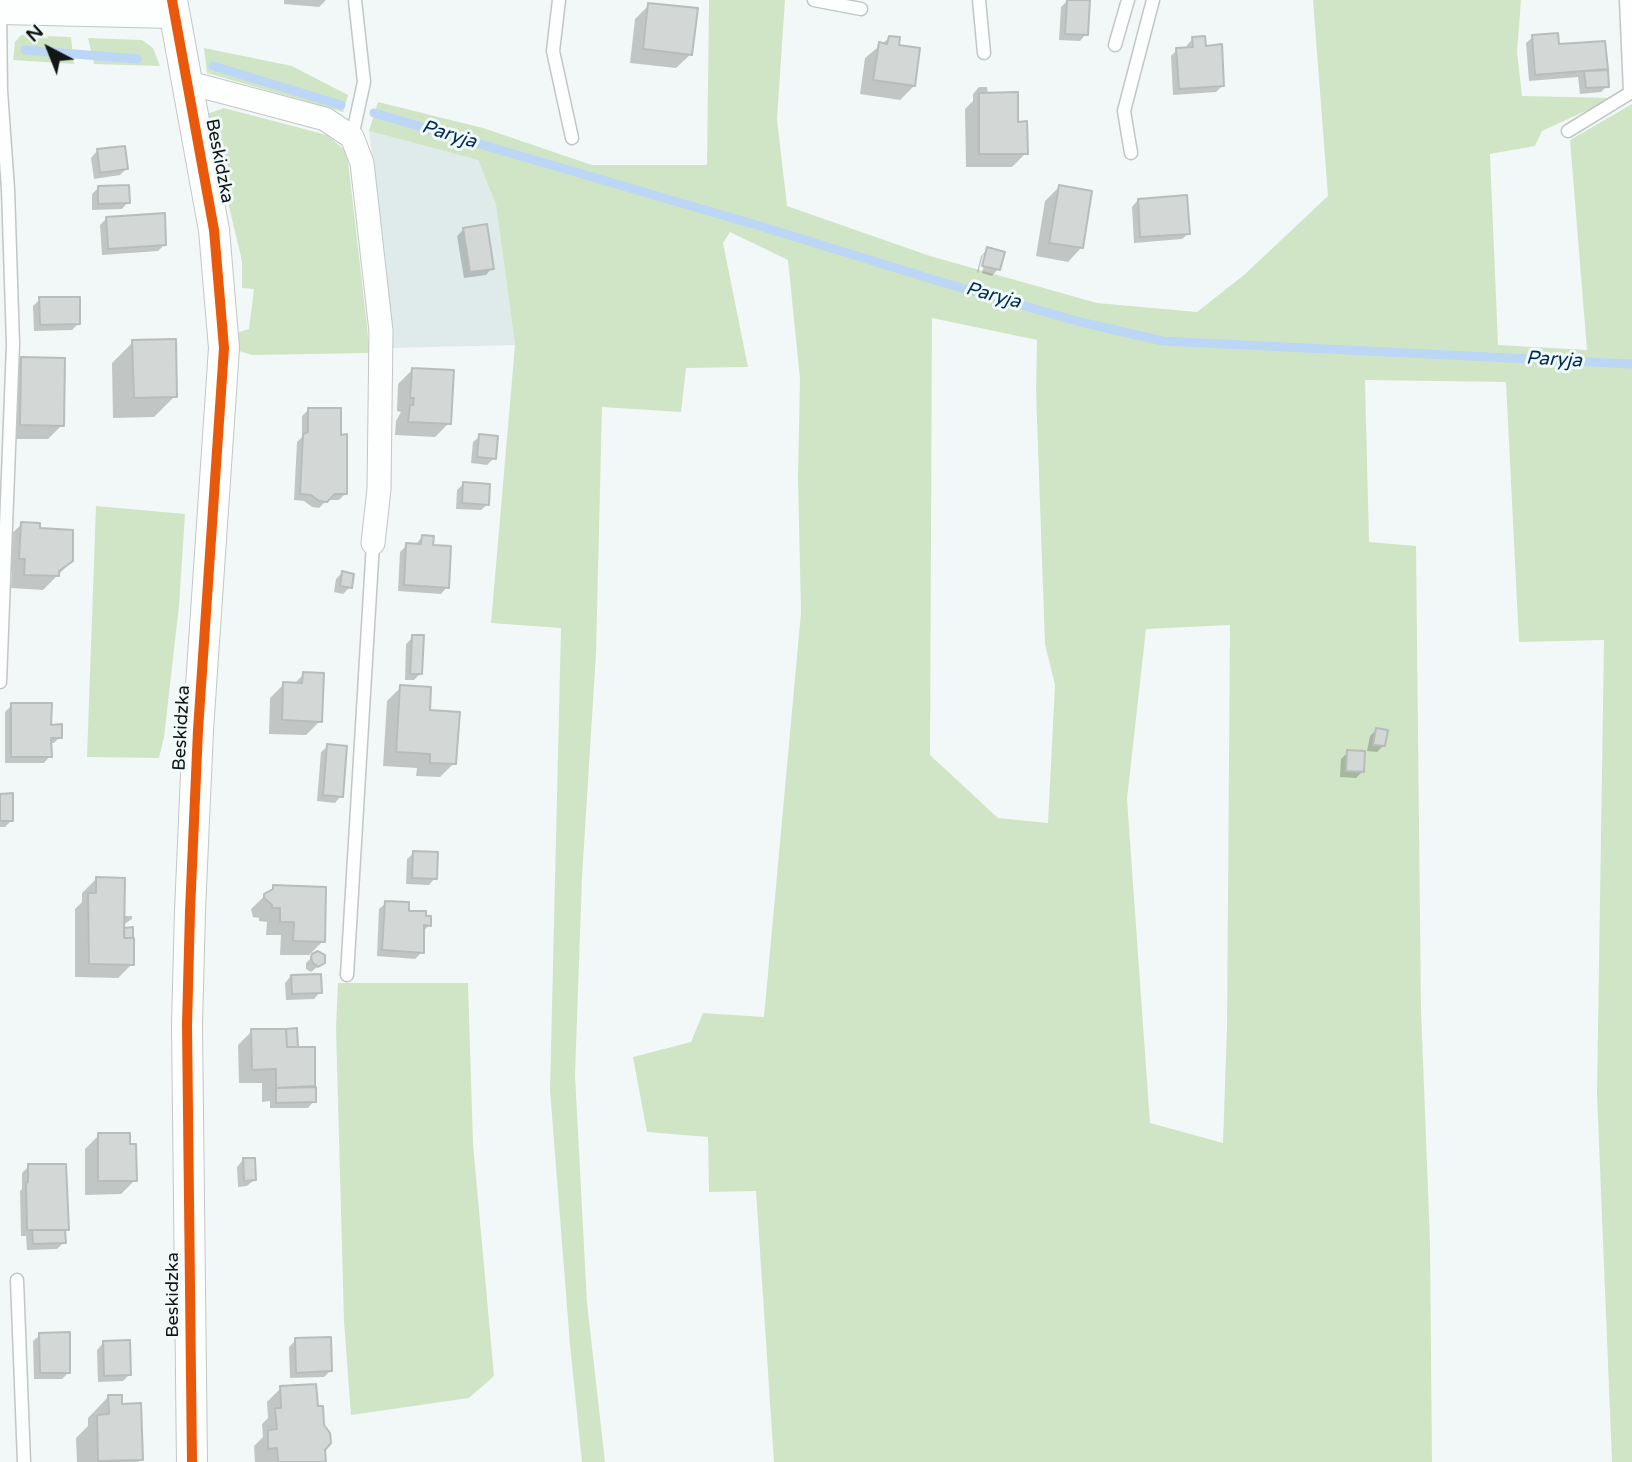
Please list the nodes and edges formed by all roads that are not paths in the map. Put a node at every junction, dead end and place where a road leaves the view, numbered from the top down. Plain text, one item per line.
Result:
1 (355, 0) edge
2 (559, 0) edge
3 (814, 0) edge
4 (979, 0) edge
5 (1128, 0) edge
6 (1153, 0) edge
7 (1626, 0) edge
8 (172, 6) edge
9 (0, 9) edge
10 (861, 9) dead end
11 (1115, 45) dead end
12 (984, 53) dead end
13 (186, 82) junction
14 (1568, 131) dead end
15 (352, 137) junction
16 (572, 138) dead end
17 (1131, 153) dead end
18 (373, 543) joint
19 (0, 682) edge
20 (347, 975) dead end
21 (17, 1280) dead end
22 (23, 1462) edge
23 (192, 1462) edge

1 - 15 lane
2 - 16 lane
3 - 10 lane
4 - 12 lane
5 - 11 lane
6 - 17 lane
7 - 14 lane
8 - 9 street
8 - 13 street, Beskidzka
9 - 19 lane
13 - 15 street
13 - 23 street, Beskidzka
15 - 18 street
18 - 20 lane
21 - 22 lane

